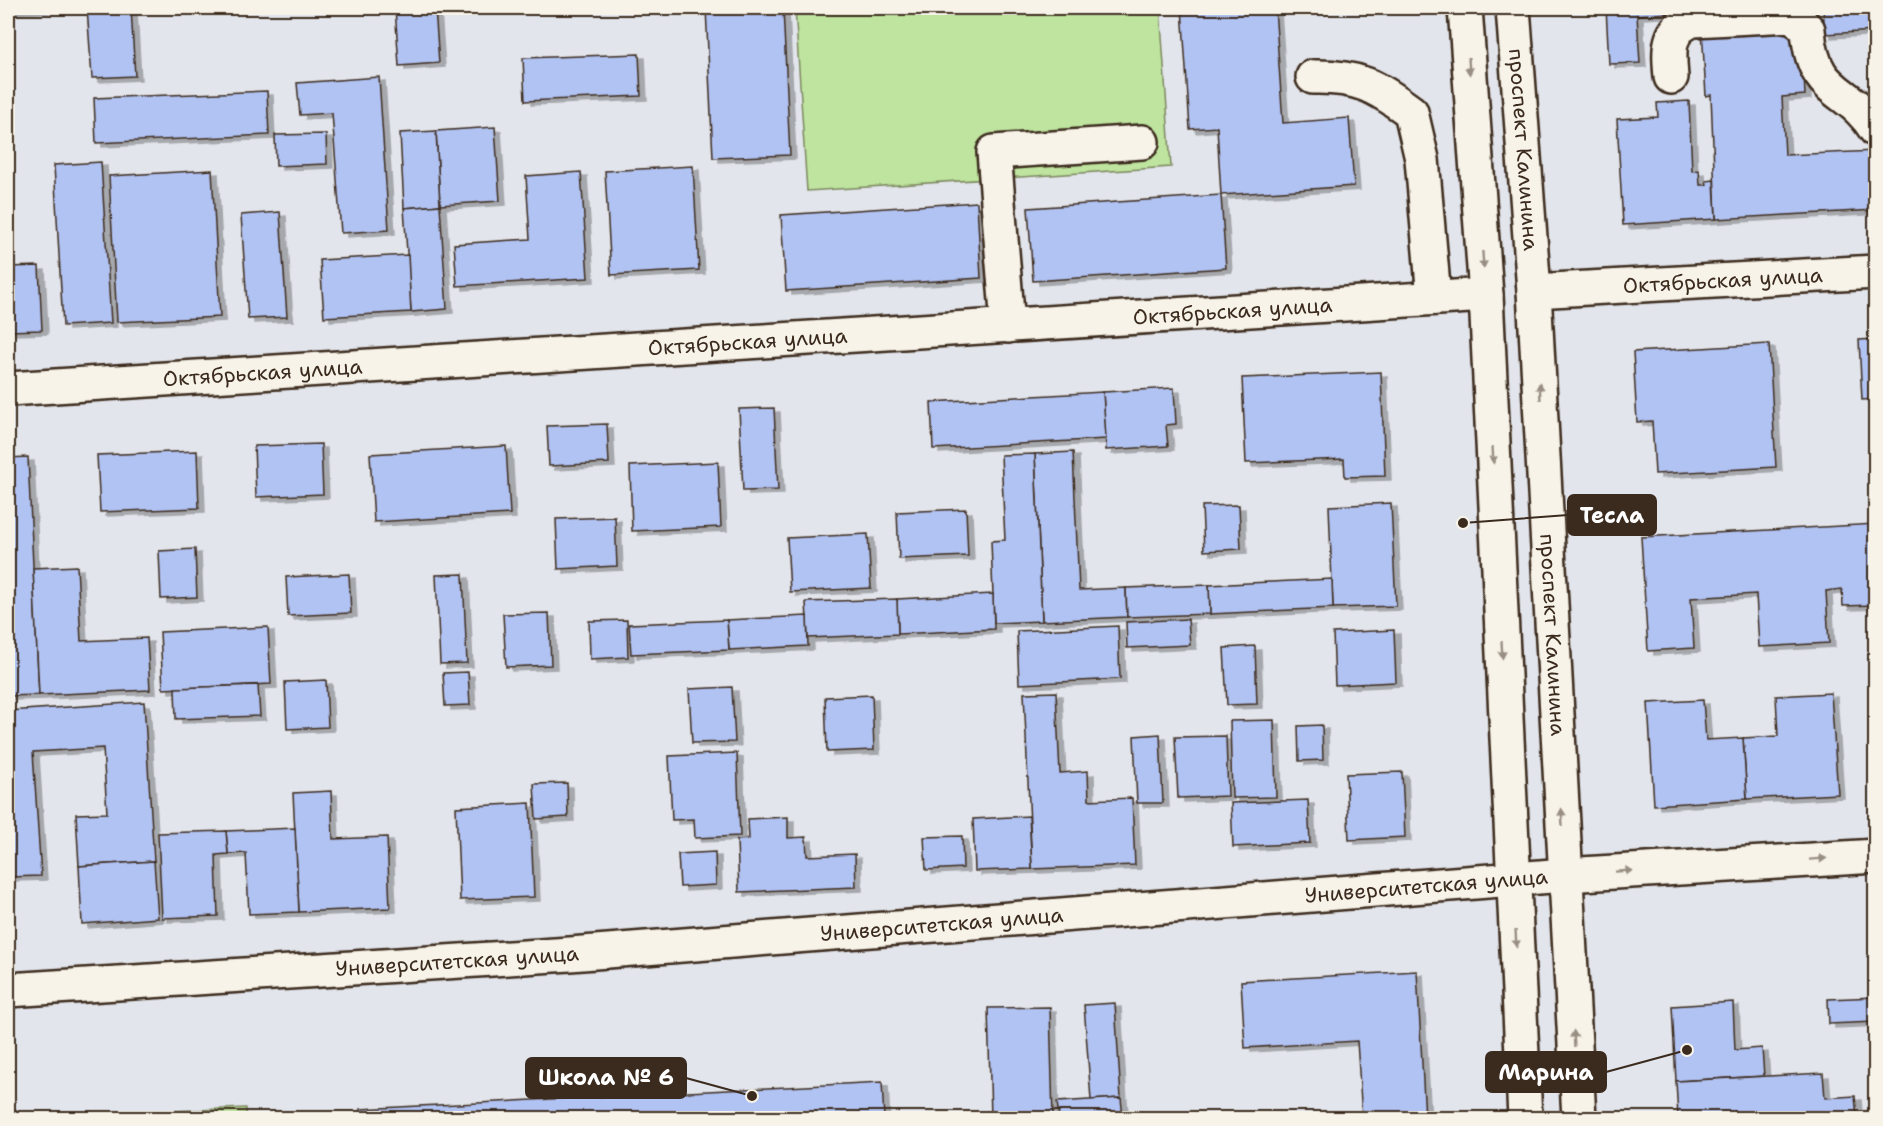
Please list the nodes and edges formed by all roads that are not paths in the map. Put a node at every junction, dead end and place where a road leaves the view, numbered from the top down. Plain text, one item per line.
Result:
1 (1465, 8) edge
2 (1513, 8) edge
3 (1671, 76) dead end
4 (1313, 77) dead end
5 (1875, 130) edge
6 (1142, 142) dead end
7 (1875, 272) edge
8 (1534, 291) junction
9 (1486, 296) junction
10 (1434, 298) junction
11 (1008, 326) junction
12 (8, 389) edge
13 (1875, 856) edge
14 (1565, 875) junction
15 (1513, 880) junction
16 (8, 990) edge
17 (1525, 1119) edge
18 (1579, 1119) edge

1 -> 9 main road
2 - 8 main road, проспект Калинина
3 - 5 main road
4 - 10 main road
6 - 11 main road
7 - 8 main road, Октябрьская улица
14 -> 8 main road, проспект Калинина
9 - 10 main road, Октябрьская улица
9 -> 15 main road
10 - 11 main road, Октябрьская улица
11 - 12 main road, Октябрьская улица
14 -> 13 main road, Университетская улица
14 - 15 main road, Университетская улица
18 -> 14 main road, проспект Калинина
15 - 16 main road, Университетская улица
15 -> 17 main road

